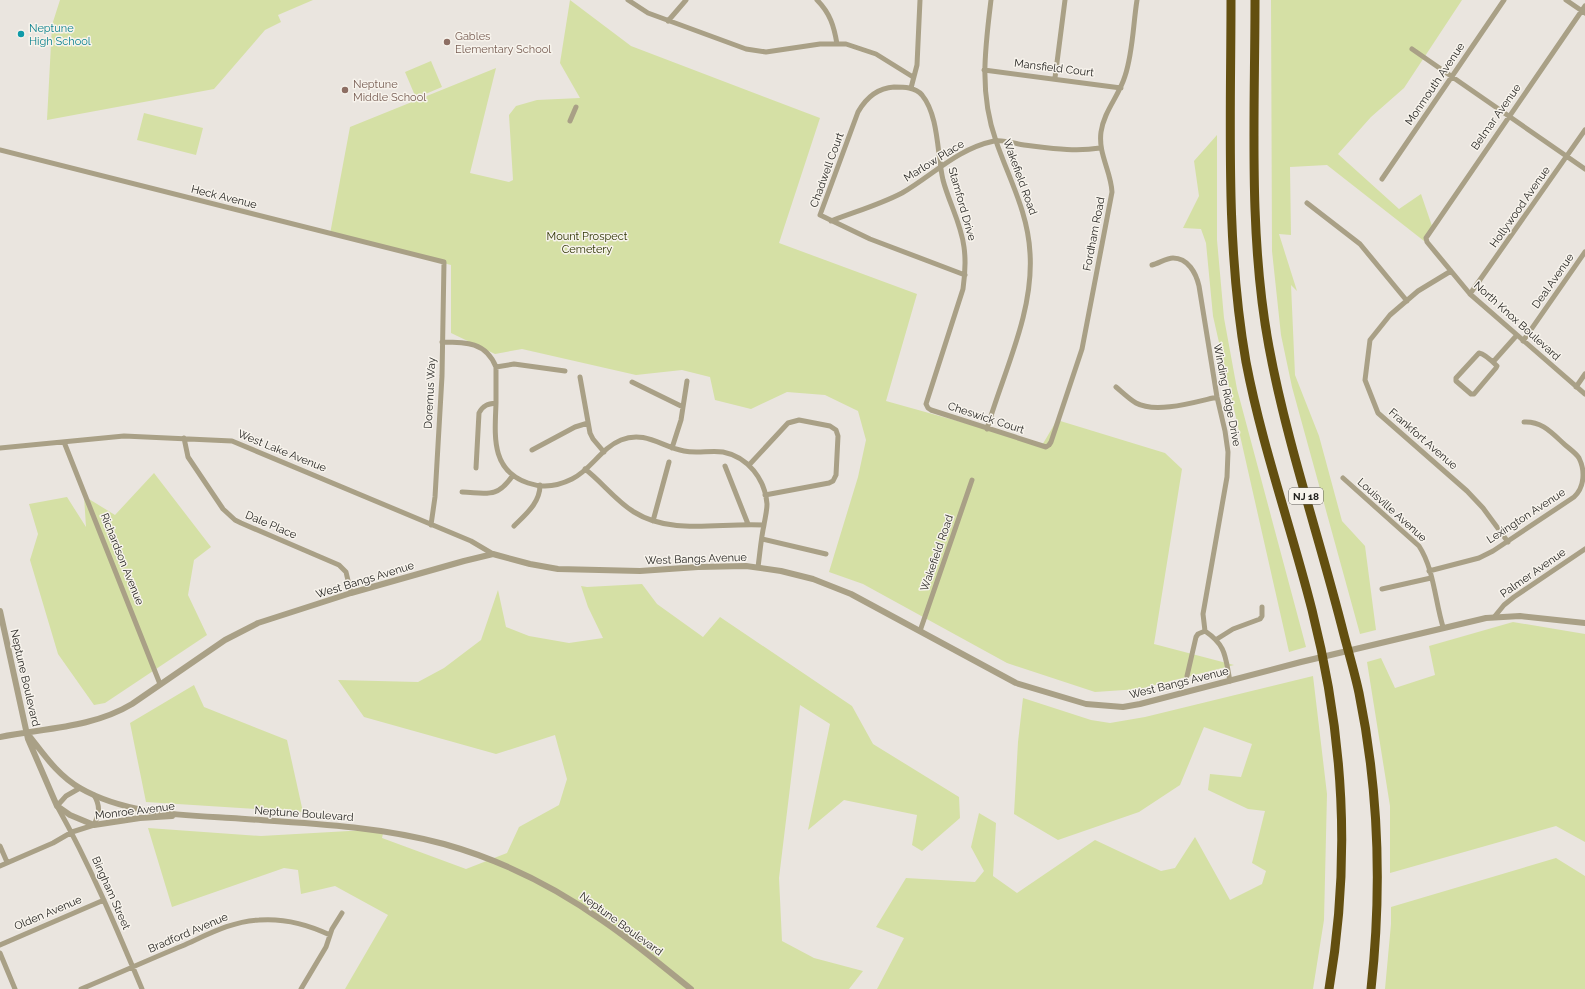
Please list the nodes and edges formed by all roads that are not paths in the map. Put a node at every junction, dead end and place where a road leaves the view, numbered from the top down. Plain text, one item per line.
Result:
1 (628, 0) edge
2 (686, 0) edge
3 (817, 0) edge
4 (920, 0) edge
5 (991, 0) edge
6 (1065, 0) edge
7 (1137, 0) edge
8 (1231, 0) edge
9 (1255, 0) edge
10 (1504, 0) edge
11 (1566, 0) edge
12 (1584, 10) edge
13 (668, 21) junction
14 (837, 44) junction
15 (1412, 49) dead end
16 (984, 70) junction
17 (1452, 76) junction
18 (913, 78) junction
19 (1055, 78) junction
20 (911, 88) junction
21 (1121, 88) junction
22 (576, 106) dead end
23 (1509, 116) junction
24 (570, 122) dead end
25 (1585, 130) edge
26 (996, 140) junction
27 (1100, 148) junction
28 (0, 150) edge
29 (1567, 156) junction
30 (941, 166) junction
31 (1585, 169) edge
32 (1382, 179) dead end
33 (1307, 203) dead end
34 (831, 221) junction
35 (1426, 240) joint
36 (1585, 252) edge
37 (444, 262) joint
38 (1152, 265) dead end
39 (1451, 271) junction
40 (964, 275) junction
41 (1470, 294) junction
42 (1407, 301) junction
43 (1517, 335) junction
44 (1523, 341) junction
45 (442, 342) junction
46 (1493, 362) junction
47 (496, 367) junction
48 (565, 372) dead end
49 (1585, 374) edge
50 (580, 377) dead end
51 (687, 381) dead end
52 (632, 382) dead end
53 (1576, 386) junction
54 (1116, 387) dead end
55 (1585, 394) edge
56 (1216, 397) junction
57 (926, 401) joint
58 (496, 403) junction
59 (683, 407) junction
60 (1524, 422) dead end
61 (588, 423) junction
62 (987, 429) junction
63 (184, 438) junction
64 (64, 442) junction
65 (1046, 447) joint
66 (0, 448) edge
67 (672, 448) junction
68 (532, 450) dead end
69 (604, 452) junction
70 (669, 462) dead end
71 (750, 464) junction
72 (725, 466) dead end
73 (476, 468) dead end
74 (585, 469) junction
75 (513, 475) junction
76 (1343, 478) dead end
77 (972, 480) dead end
78 (540, 485) junction
79 (462, 492) dead end
80 (765, 495) junction
81 (653, 521) junction
82 (748, 524) junction
83 (431, 525) junction
84 (764, 525) junction
85 (514, 526) dead end
86 (762, 539) junction
87 (1508, 542) junction
88 (1585, 549) edge
89 (492, 554) junction
90 (826, 554) dead end
91 (758, 567) junction
92 (1429, 570) junction
93 (1431, 578) junction
94 (1382, 589) dead end
95 (351, 593) junction
96 (1262, 607) dead end
97 (0, 611) edge
98 (1495, 616) junction
99 (1, 621) edge
100 (1585, 623) edge
101 (1443, 627) junction
102 (920, 631) junction
103 (1205, 631) junction
104 (1217, 639) junction
105 (1187, 676) dead end
106 (1230, 681) junction
107 (160, 684) junction
108 (27, 733) junction
109 (0, 737) edge
110 (80, 788) junction
111 (94, 795) junction
112 (57, 806) junction
113 (185, 814) junction
114 (94, 825) junction
115 (72, 832) junction
116 (0, 846) edge
117 (7, 862) junction
118 (0, 866) edge
119 (104, 900) junction
120 (342, 913) dead end
121 (330, 935) junction
122 (0, 945) edge
123 (0, 954) edge
124 (133, 967) junction
125 (15, 989) edge
126 (81, 989) edge
127 (142, 989) edge
128 (301, 989) edge
129 (691, 989) edge
130 (1329, 989) edge
131 (1371, 989) edge

1 - 13 street
2 - 13 street
3 - 14 street
4 - 18 street
5 - 16 street, Wakefield Road
6 - 19 street
7 - 21 street, Fordham Road
8 - 130 highway, NJ 18
9 - 131 highway, NJ 18
10 - 17 street, Monmouth Avenue
11 - 12 street
12 - 23 street, Belmar Avenue
13 - 14 street
14 - 18 street
15 - 17 street
16 - 19 street, Mansfield Court
16 - 26 street, Wakefield Road
17 - 23 street
17 - 32 street, Monmouth Avenue
18 - 20 street
19 - 21 street, Mansfield Court
20 - 30 street, Stamford Drive
20 - 34 street, Chadwell Court
21 - 27 street, Fordham Road
22 - 24 street
23 - 29 street
23 - 35 street, Belmar Avenue
25 - 29 street, Hollywood Avenue
26 - 27 street, Marlow Place
26 - 30 street, Marlow Place
26 - 62 street, Wakefield Road
27 - 65 street, Fordham Road
28 - 37 street, Heck Avenue
29 - 31 street
29 - 41 street, Hollywood Avenue
30 - 34 street, Marlow Place
30 - 40 street, Stamford Drive
33 - 42 street
34 - 40 street, Chadwell Court
35 - 39 street, North Knox Boulevard
36 - 44 street, Deal Avenue
37 - 45 street, Doremus Way
38 - 56 street, Winding Ridge Drive
39 - 41 street, North Knox Boulevard
39 - 42 street, Frankfort Avenue
40 - 57 street, Stamford Drive
41 - 43 street, North Knox Boulevard
42 - 87 street, Frankfort Avenue
43 - 44 street, North Knox Boulevard
43 - 46 street
44 - 53 street, North Knox Boulevard
45 - 47 street
45 - 83 street, Doremus Way
46 - 46 street
47 - 48 street
47 - 58 street
49 - 53 street
50 - 61 street
51 - 59 street
52 - 59 street
53 - 55 street, North Knox Boulevard
54 - 56 street
56 - 103 street, Winding Ridge Drive
57 - 62 street, Cheswick Court
58 - 73 street
58 - 75 street
59 - 67 street
60 - 87 street, Lexington Avenue
61 - 68 street
61 - 69 street
62 - 65 street, Cheswick Court
63 - 64 street, West Lake Avenue
63 - 83 street, West Lake Avenue
63 - 95 street, Dale Place
64 - 66 street, West Lake Avenue
64 - 107 street, Richardson Avenue
67 - 69 street
67 - 71 street
69 - 74 street
70 - 81 street
71 - 80 street
71 - 80 street
72 - 82 street
74 - 78 street
74 - 81 street
75 - 78 street
75 - 79 street
76 - 92 street, Louisville Avenue
77 - 102 street, Wakefield Road
78 - 85 street
80 - 84 street
81 - 82 street
82 - 84 street
83 - 89 street, West Lake Avenue
84 - 86 street
86 - 90 street
86 - 91 street
87 - 92 street, Lexington Avenue
88 - 98 street, Palmer Avenue
89 - 91 street, West Bangs Avenue
89 - 95 street, West Bangs Avenue
91 - 102 street, West Bangs Avenue
92 - 93 street, Louisville Avenue
93 - 94 street
93 - 101 street, Louisville Avenue
95 - 107 street, West Bangs Avenue
96 - 104 street
97 - 99 street, Neptune Boulevard
98 - 100 street, West Bangs Avenue
98 - 101 street, West Bangs Avenue
99 - 108 street, Neptune Boulevard
101 - 106 street, West Bangs Avenue
102 - 106 street, West Bangs Avenue
103 - 104 street
103 - 105 street
104 - 106 street
107 - 108 street, West Bangs Avenue
108 - 109 street, West Bangs Avenue
108 - 110 street, Neptune Boulevard
108 - 112 street, Bingham Street
110 - 111 street, Neptune Boulevard
110 - 112 street
111 - 113 street, Neptune Boulevard
111 - 114 street
112 - 114 street
112 - 115 street, Bingham Street
113 - 114 street, Monroe Avenue
113 - 129 street, Neptune Boulevard
114 - 115 street, Monroe Avenue
115 - 117 street, Monroe Avenue
115 - 119 street, Bingham Street
116 - 117 street
117 - 118 street, Monroe Avenue
119 - 122 street, Olden Avenue
119 - 124 street, Bingham Street
120 - 121 street
121 - 124 street, Bradford Avenue
121 - 128 street
123 - 125 street
124 - 126 street, Bradford Avenue
124 - 127 street, Bingham Street

